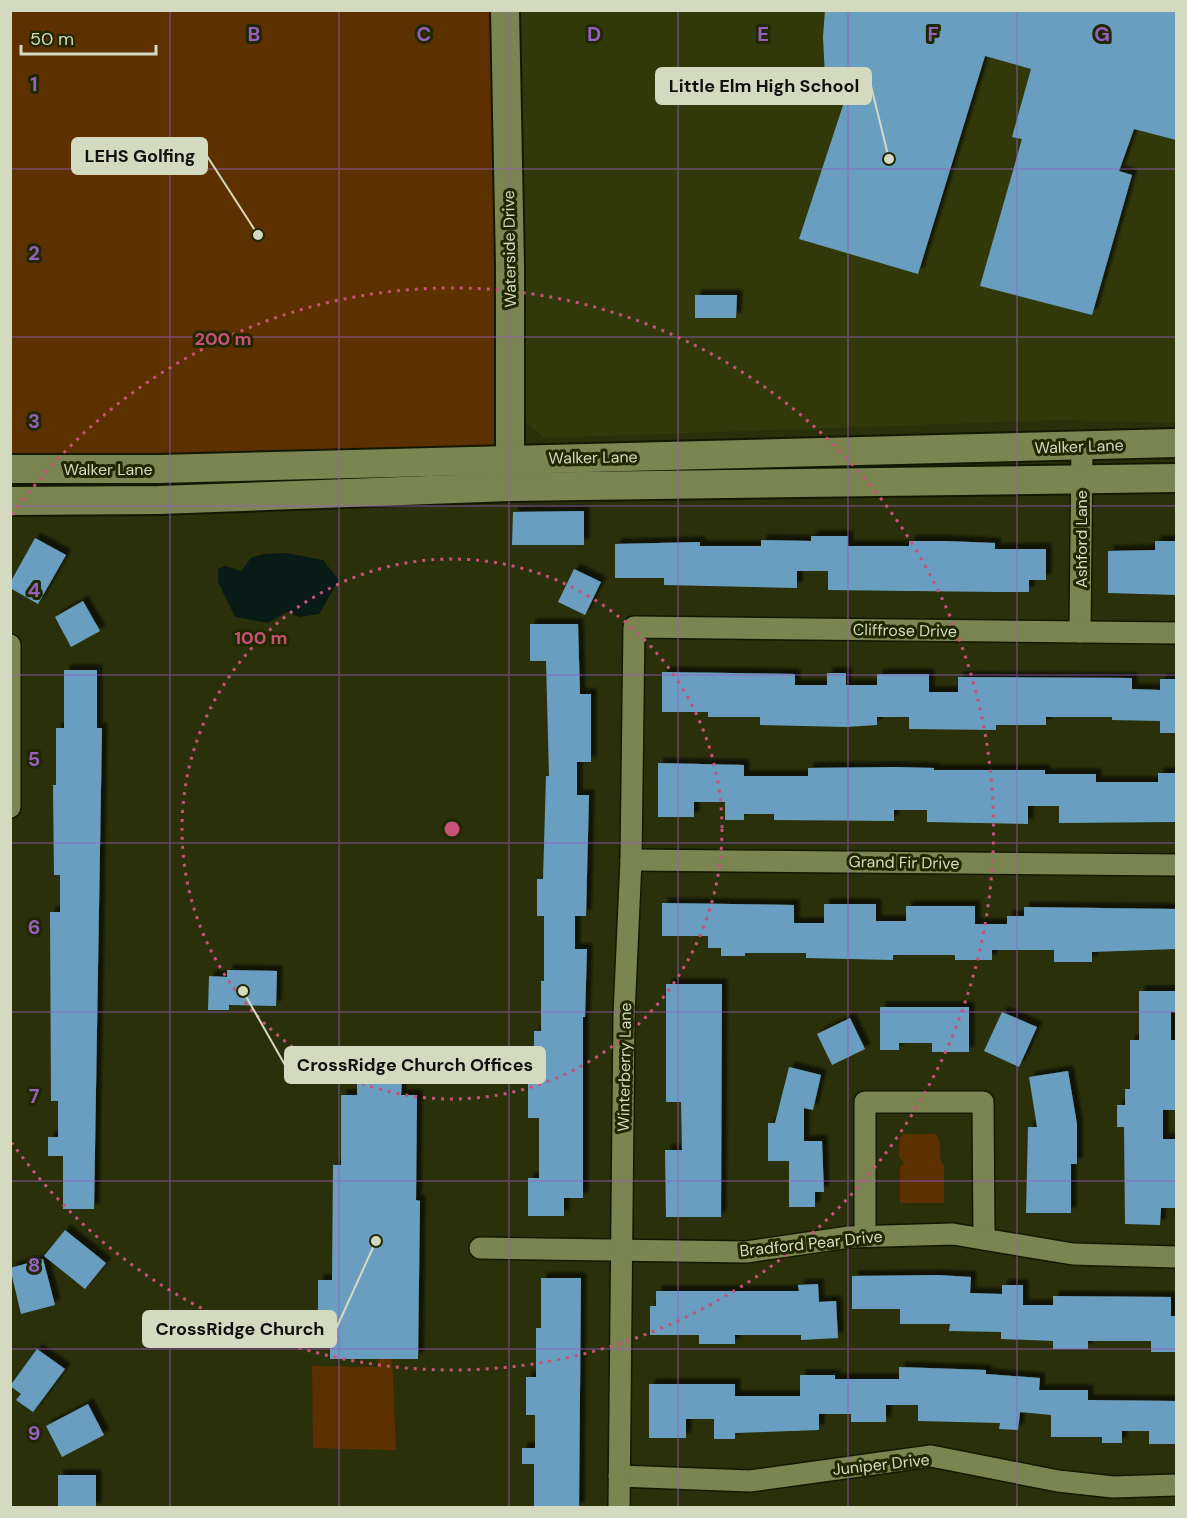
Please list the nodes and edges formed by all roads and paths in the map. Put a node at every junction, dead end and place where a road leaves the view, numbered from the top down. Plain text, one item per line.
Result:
1 (505, 10) edge
2 (1176, 443) edge
3 (1082, 446) junction
4 (511, 459) junction
5 (10, 469) edge
6 (159, 469) junction
7 (1176, 478) edge
8 (1081, 480) junction
9 (510, 487) junction
10 (159, 500) junction
11 (10, 501) edge
12 (634, 627) joint
13 (1080, 632) junction
14 (1176, 633) edge
15 (11, 645) edge
16 (10, 807) edge
17 (631, 860) junction
18 (1176, 865) edge
19 (865, 1236) junction
20 (984, 1239) junction
21 (480, 1248) dead end
22 (623, 1250) junction
23 (1176, 1257) edge
24 (620, 1476) junction
25 (1176, 1485) edge
26 (619, 1508) edge

1 - 4 street, Waterside Drive
2 - 3 street, Walker Lane
3 - 4 street, Walker Lane
3 - 8 street, Ashford Lane
4 - 6 street, Walker Lane
4 - 9 street, Waterside Drive
5 - 6 street, Walker Lane
6 - 10 street
7 - 8 street, Walker Lane
8 - 9 street, Walker Lane
8 - 13 street, Ashford Lane
9 - 10 street, Walker Lane
10 - 11 street, Walker Lane
12 - 13 street, Cliffrose Drive
12 - 17 street, Winterberry Lane
13 - 14 street, Cliffrose Drive
15 - 16 street
17 - 18 street, Grand Fir Drive
17 - 22 street, Winterberry Lane
19 - 20 street, Bradford Pear Drive
19 - 20 street
19 - 22 street, Bradford Pear Drive
20 - 23 street, Bradford Pear Drive
21 - 22 street, Bradford Pear Drive
22 - 24 street, Winterberry Lane
24 - 25 street, Juniper Drive
24 - 26 street, Winterberry Lane

